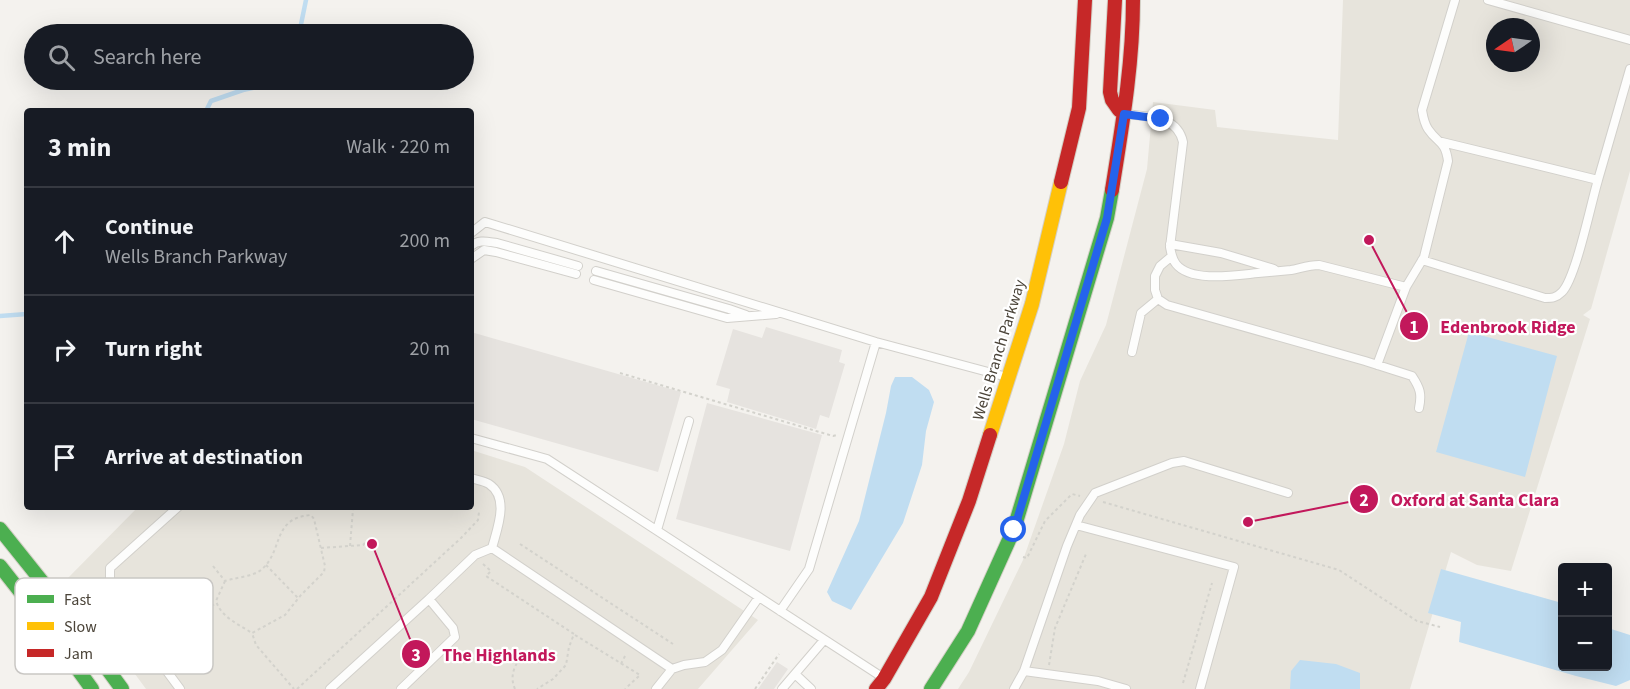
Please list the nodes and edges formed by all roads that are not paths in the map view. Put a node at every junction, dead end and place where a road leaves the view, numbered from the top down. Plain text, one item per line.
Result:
1 (1085, 0) edge
2 (1115, 0) edge
3 (1133, 0) edge
4 (1455, 0) edge
5 (1488, 0) edge
6 (1630, 40) edge
7 (1630, 69) edge
8 (1124, 114) junction
9 (1442, 142) junction
10 (1598, 180) junction
11 (474, 231) edge
12 (474, 243) edge
13 (1170, 244) junction
14 (1172, 256) junction
15 (474, 257) edge
16 (1422, 260) junction
17 (578, 266) dead end
18 (1278, 271) junction
19 (576, 274) dead end
20 (595, 275) dead end
21 (1406, 287) junction
22 (1158, 299) junction
23 (781, 313) junction
24 (876, 342) junction
25 (1132, 352) dead end
26 (1377, 365) junction
27 (1008, 377) junction
28 (1419, 408) dead end
29 (689, 421) dead end
30 (474, 439) edge
31 (474, 479) edge
32 (1288, 493) dead end
33 (175, 510) edge
34 (1076, 525) junction
35 (0, 529) edge
36 (657, 530) junction
37 (492, 548) junction
38 (0, 566) edge
39 (39, 578) edge
40 (110, 578) edge
41 (15, 585) edge
42 (759, 597) junction
43 (429, 599) junction
44 (780, 611) junction
45 (824, 639) junction
46 (672, 669) junction
47 (1023, 671) junction
48 (81, 674) edge
49 (111, 674) edge
50 (169, 674) edge
51 (795, 674) junction
52 (884, 684) edge
53 (92, 689) edge
54 (122, 689) edge
55 (180, 689) edge
56 (330, 689) edge
57 (401, 689) edge
58 (656, 689) edge
59 (782, 689) edge
60 (811, 689) edge
61 (931, 689) edge
62 (1014, 689) edge
63 (1126, 689) edge
64 (1200, 689) edge

1 - 27 main road, Wells Branch Parkway
2 - 8 main road
3 - 8 main road
4 - 9 lane
5 - 6 lane
7 - 10 lane
8 - 13 lane
8 - 61 main road
9 - 10 lane
9 - 16 lane
10 - 16 lane
11 - 23 lane
12 - 17 lane
13 - 14 lane
13 - 18 lane
14 - 18 lane
14 - 22 lane
15 - 19 lane
16 - 21 lane
18 - 21 lane
20 - 23 lane
21 - 26 lane
22 - 25 lane
22 - 26 lane
23 - 24 lane
24 - 27 lane
24 - 44 lane
26 - 28 lane
27 - 52 main road, Wells Branch Parkway
29 - 36 lane
30 - 36 lane
31 - 37 lane
32 - 34 lane
33 - 40 lane
34 - 47 lane
34 - 64 lane
35 - 39 main road
36 - 42 lane
37 - 43 lane
37 - 46 lane
38 - 41 main road
42 - 44 lane
42 - 46 lane
43 - 56 lane
43 - 57 lane
44 - 45 lane
45 - 51 lane
45 - 52 lane
46 - 58 lane
47 - 62 lane
47 - 63 lane
48 - 53 main road
49 - 54 main road
50 - 55 lane
51 - 59 lane
51 - 60 lane

